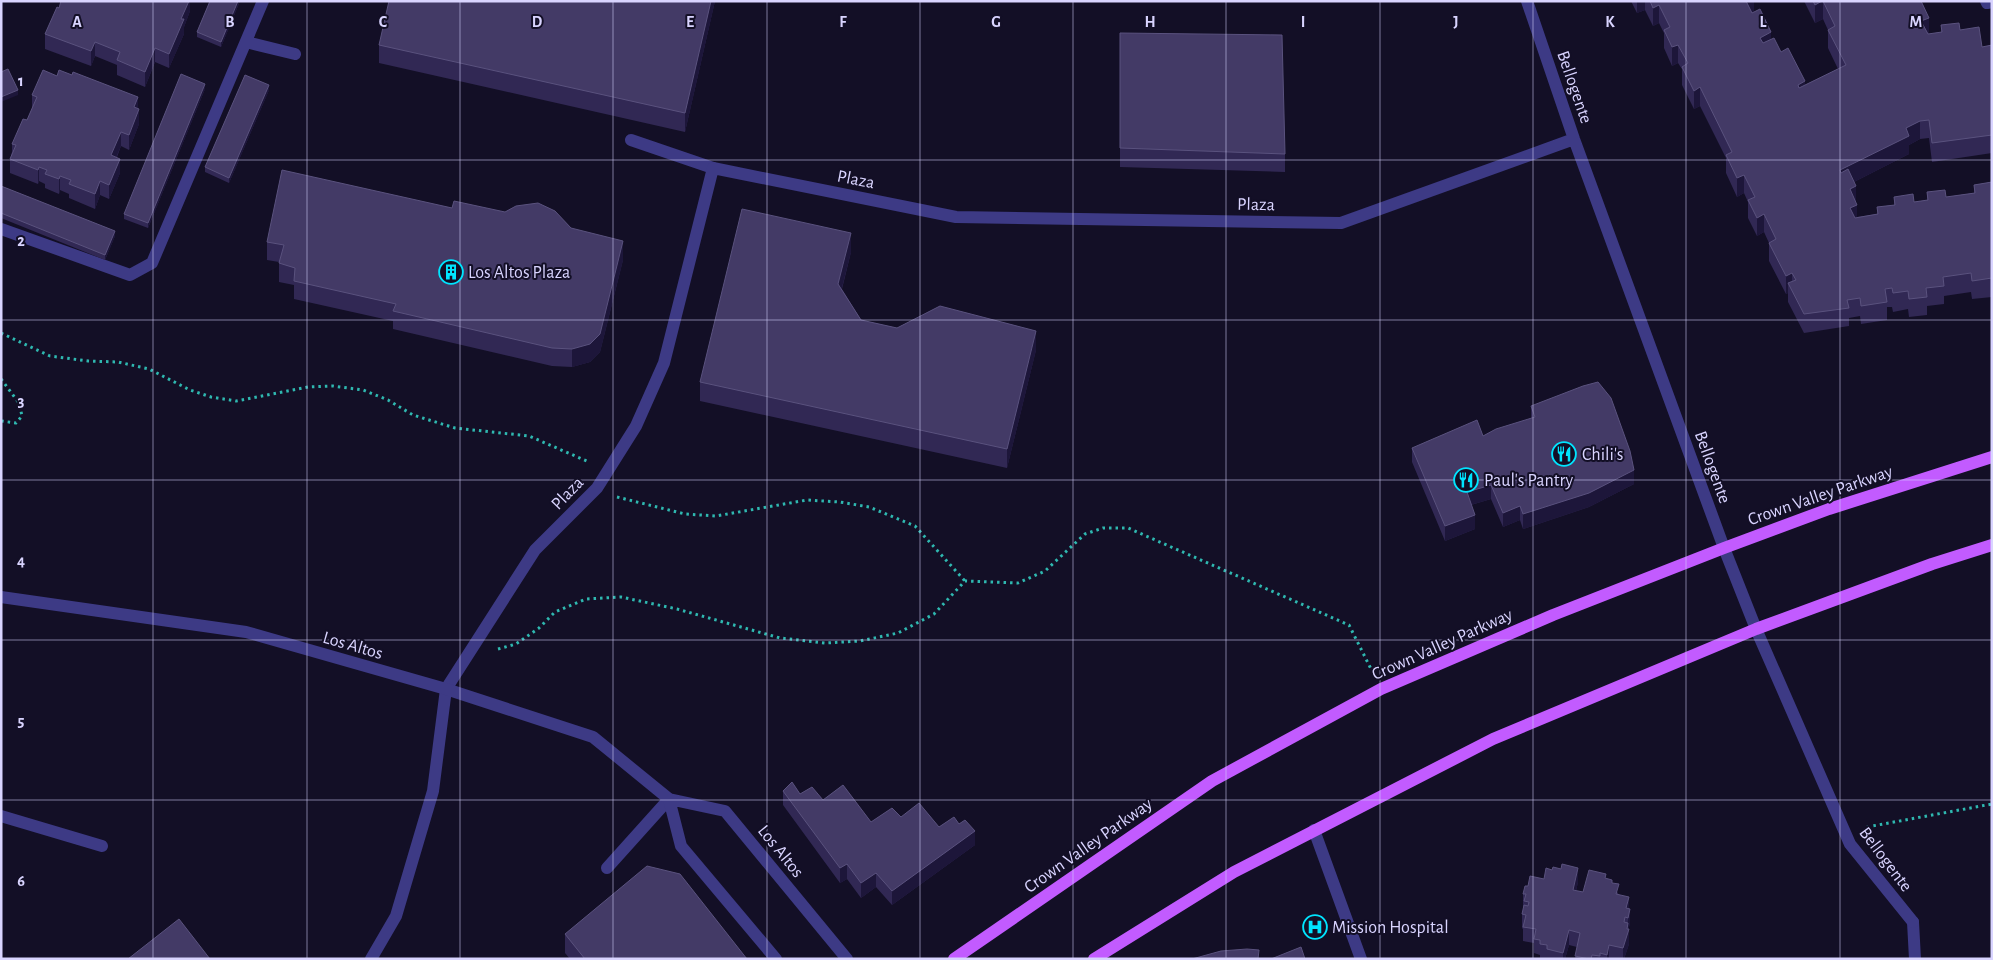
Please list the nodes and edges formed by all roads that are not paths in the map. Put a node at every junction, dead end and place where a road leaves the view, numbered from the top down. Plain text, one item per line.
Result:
1 (263, 1) edge
2 (1527, 1) edge
3 (1986, 1) edge
4 (1992, 2) edge
5 (246, 42) junction
6 (295, 54) dead end
7 (1574, 139) junction
8 (631, 140) dead end
9 (713, 168) junction
10 (1, 229) edge
11 (1992, 457) edge
12 (1992, 545) edge
13 (1724, 548) junction
14 (1, 597) edge
15 (1756, 629) junction
16 (446, 689) junction
17 (669, 798) junction
18 (1, 816) edge
19 (1314, 830) junction
20 (102, 846) dead end
21 (608, 868) dead end
22 (371, 959) edge
23 (776, 959) edge
24 (847, 959) edge
25 (954, 959) edge
26 (1094, 959) edge
27 (1361, 959) edge
28 (1915, 959) edge

1 - 5 street
2 - 7 street, Bellogente
3 - 4 street
5 - 6 street
5 - 10 street
7 - 9 street, Plaza
7 - 13 street, Bellogente
8 - 9 street
9 - 16 street, Plaza
11 - 13 main road, Crown Valley Parkway
12 - 15 main road
13 - 15 street, Bellogente
13 - 25 main road, Crown Valley Parkway
14 - 16 street, Los Altos
15 - 19 main road
15 - 28 street, Bellogente
16 - 17 street, Los Altos
16 - 22 street
17 - 21 street
17 - 23 street
17 - 24 street, Los Altos
18 - 20 street
19 - 26 main road
19 - 27 street

